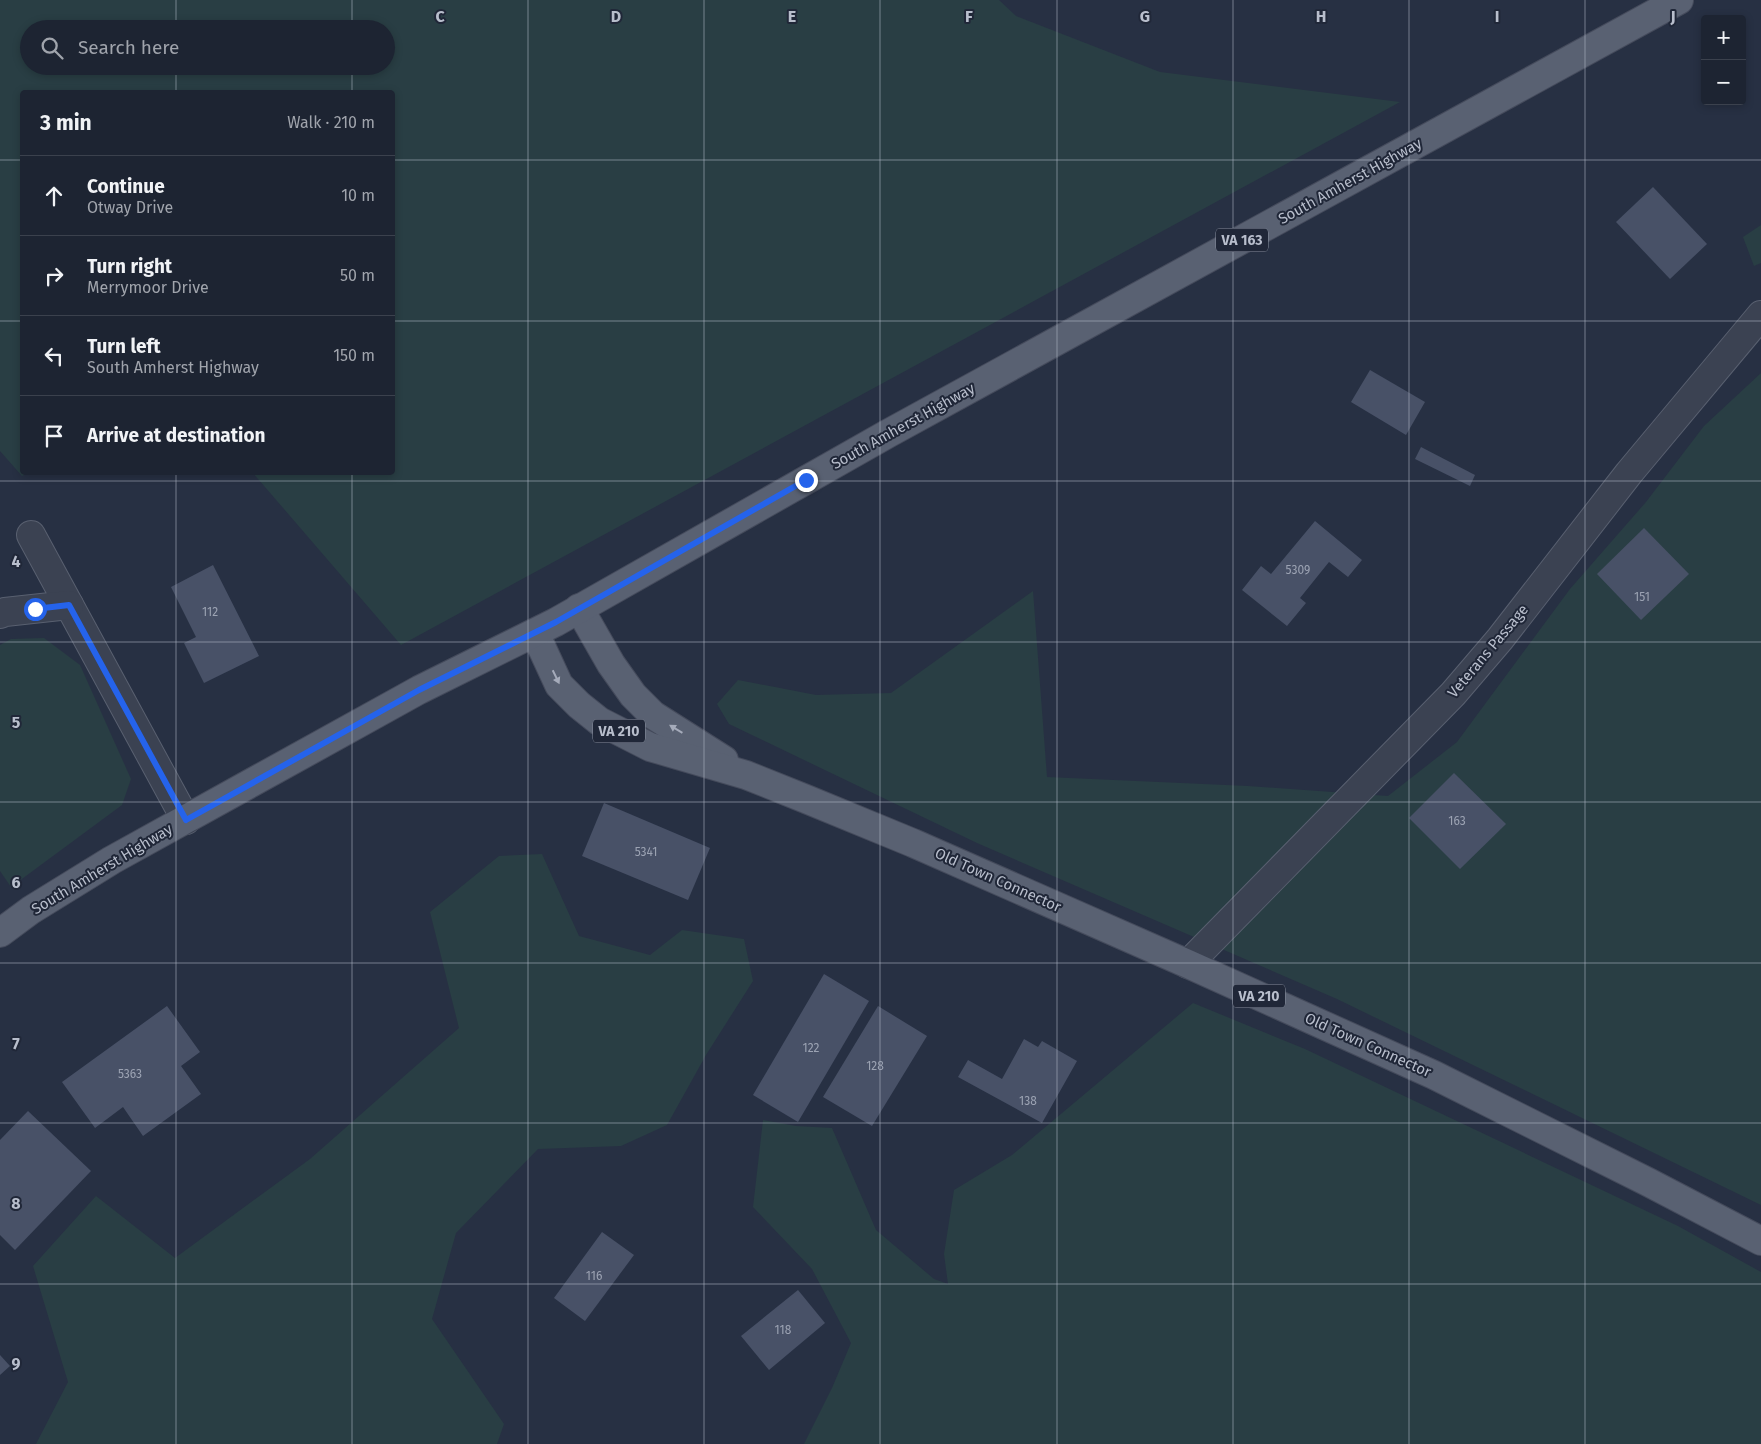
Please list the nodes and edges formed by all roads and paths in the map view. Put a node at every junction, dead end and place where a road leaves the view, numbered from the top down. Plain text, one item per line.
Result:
1 (1679, 0) edge
2 (1761, 315) edge
3 (31, 535) dead end
4 (69, 605) junction
5 (579, 608) junction
6 (0, 614) edge
7 (535, 633) junction
8 (746, 775) junction
9 (186, 820) junction
10 (0, 933) edge
11 (1188, 964) junction
12 (1761, 1241) edge

1 - 5 main road, South Amherst Highway / VA 163
2 - 11 street, Veterans Passage
3 - 4 street
4 - 6 street
4 - 9 street
5 - 7 main road, South Amherst Highway / VA 163
8 -> 5 main road, Old Town Connector / VA 210
7 -> 8 main road, Old Town Connector / VA 210
7 - 9 main road, South Amherst Highway / VA 163
8 - 11 main road, Old Town Connector / VA 210
9 - 10 main road, South Amherst Highway / VA 163
11 - 12 main road, Old Town Connector / VA 210

